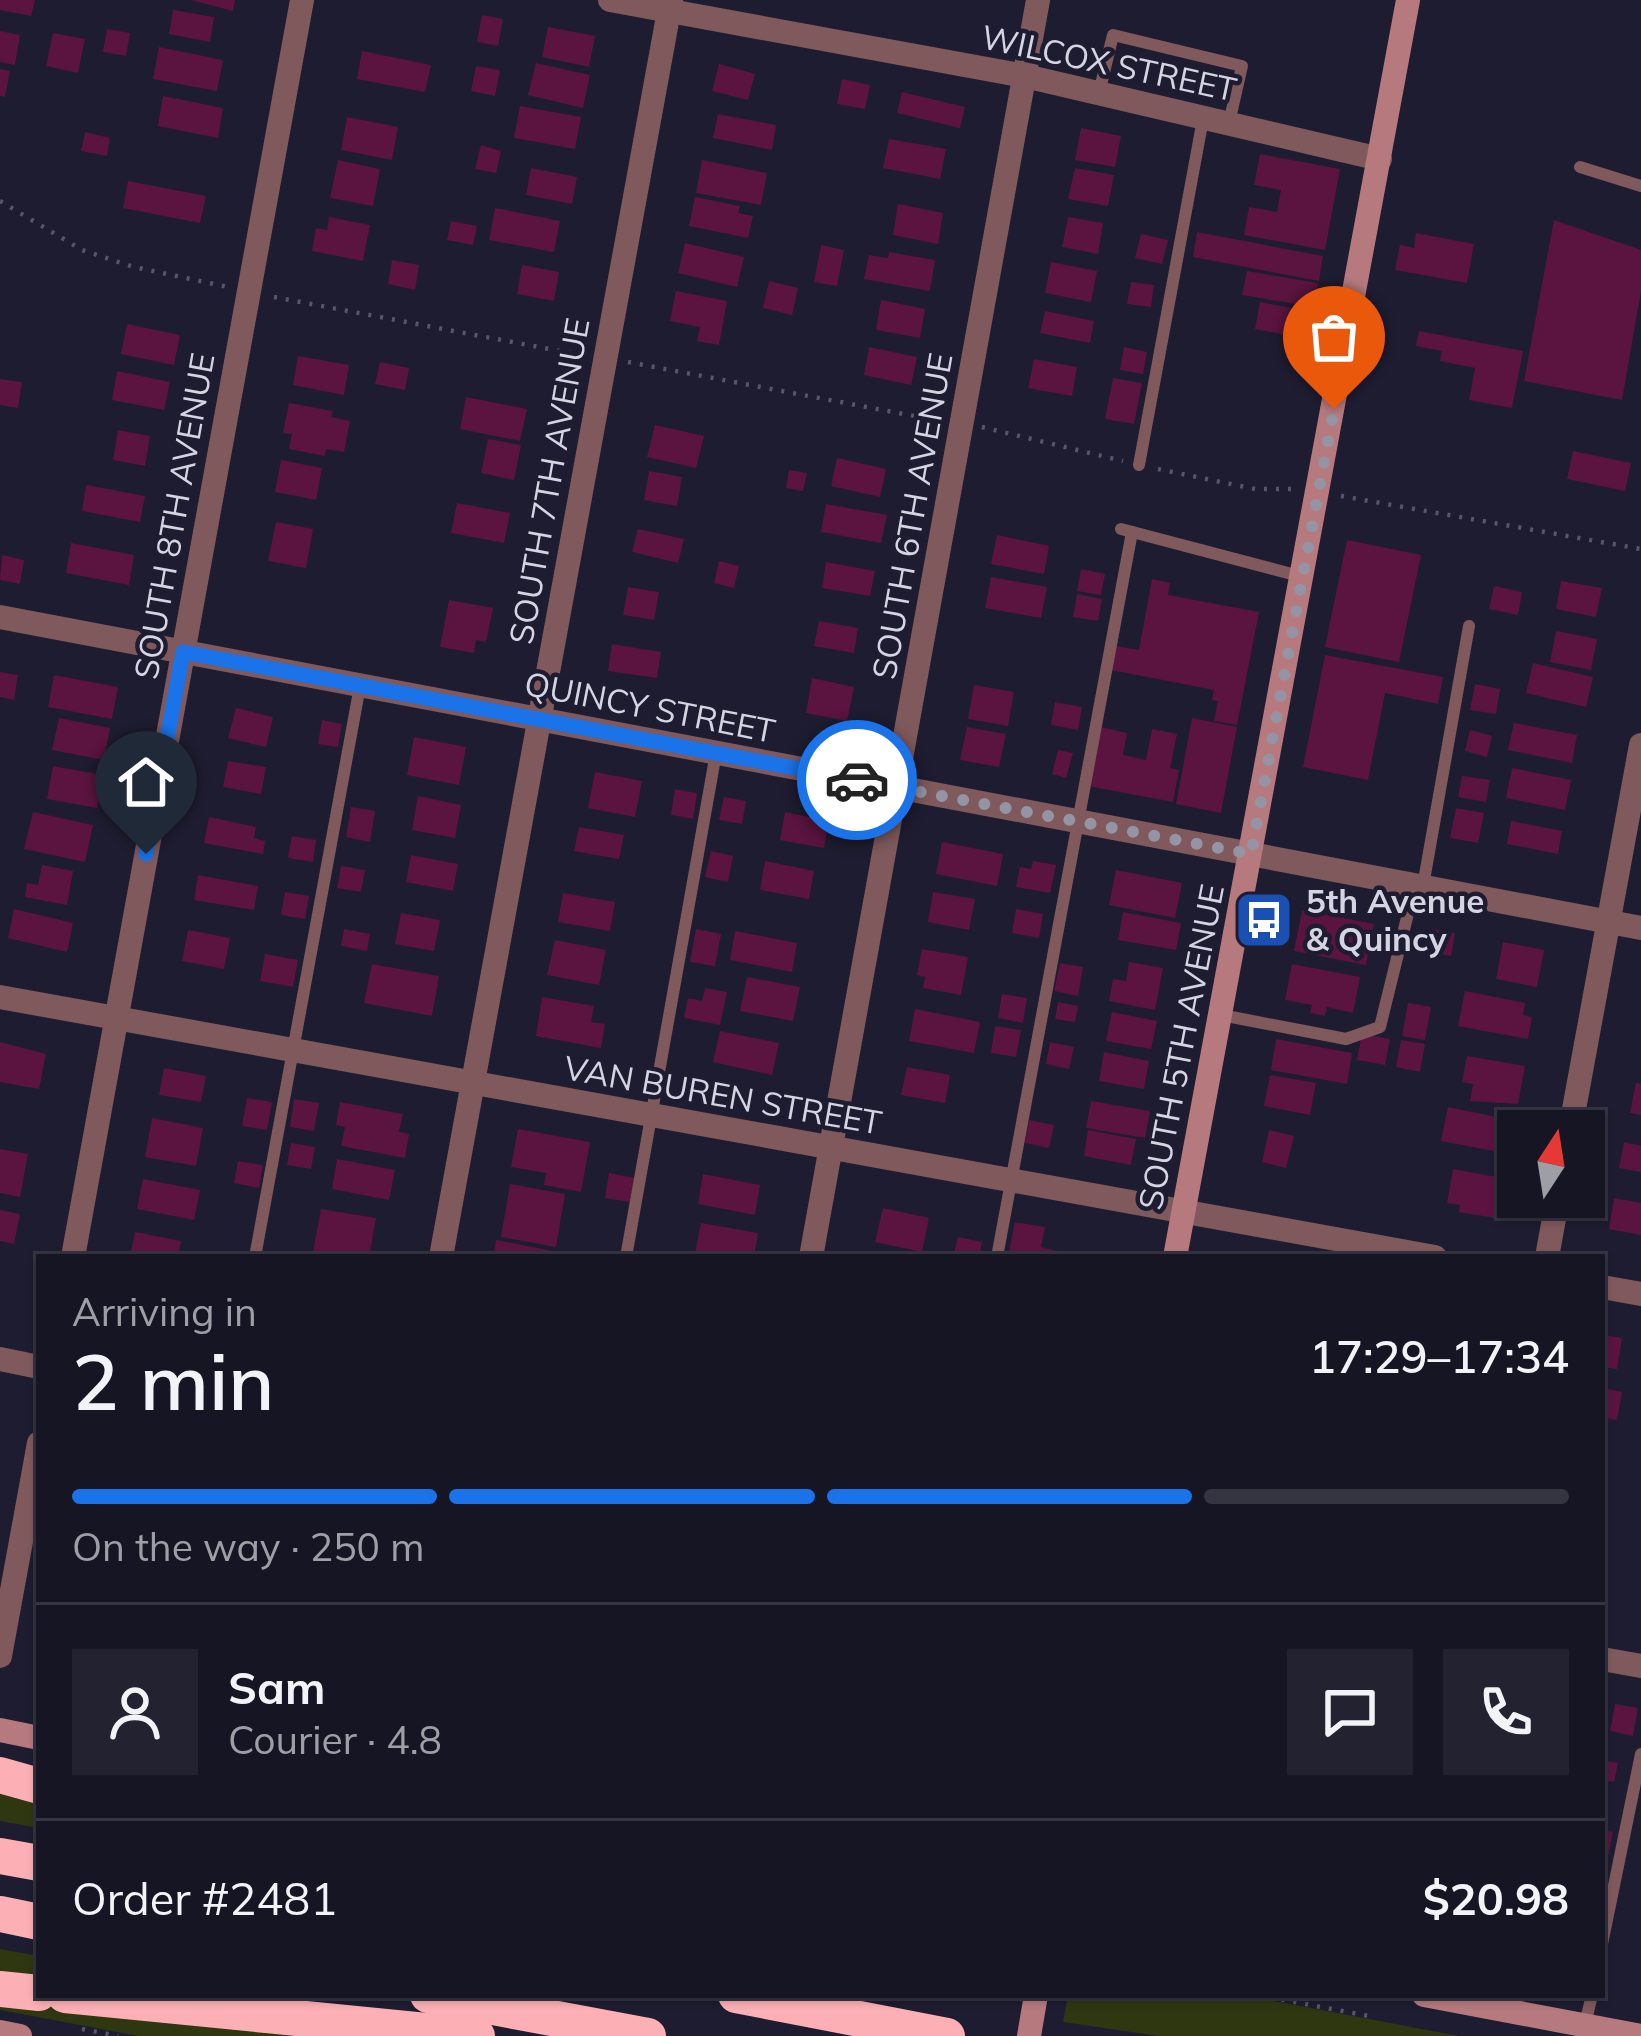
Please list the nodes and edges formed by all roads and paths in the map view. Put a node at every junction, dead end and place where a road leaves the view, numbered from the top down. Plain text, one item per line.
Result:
1 (302, 0) edge
2 (610, 0) edge
3 (1038, 0) edge
4 (1408, 0) edge
5 (669, 6) edge
6 (1025, 76) junction
7 (1099, 93) junction
8 (1203, 117) junction
9 (1229, 123) junction
10 (1380, 159) junction
11 (1580, 167) dead end
12 (1641, 186) edge
13 (0, 201) edge
14 (226, 287) dead end
15 (270, 296) dead end
16 (585, 356) dead end
17 (624, 361) dead end
18 (942, 421) dead end
19 (1139, 465) dead end
20 (1348, 496) dead end
21 (1641, 549) edge
22 (1303, 577) junction
23 (0, 617) edge
24 (1469, 626) dead end
25 (183, 652) junction
26 (360, 686) junction
27 (539, 719) junction
28 (1641, 745) edge
29 (716, 753) junction
30 (896, 787) junction
31 (1078, 822) junction
32 (1251, 854) junction
33 (1419, 886) junction
34 (1608, 922) junction
35 (1641, 928) edge
36 (0, 997) edge
37 (1221, 1016) junction
38 (116, 1018) junction
39 (293, 1050) junction
40 (473, 1083) junction
41 (1574, 1110) edge
42 (652, 1115) junction
43 (831, 1148) junction
44 (1011, 1180) junction
45 (1184, 1212) junction
46 (1554, 1218) edge
47 (1363, 1251) edge
48 (74, 1254) edge
49 (256, 1254) edge
50 (442, 1254) edge
51 (627, 1254) edge
52 (813, 1254) edge
53 (998, 1254) edge
54 (1176, 1254) edge
55 (1399, 1254) edge
56 (1548, 1254) edge
57 (1605, 1288) edge
58 (1641, 1294) edge
59 (0, 1359) edge
60 (36, 1365) edge
61 (36, 1459) edge
62 (0, 1656) edge
63 (1605, 1660) edge
64 (1641, 1666) edge
65 (0, 1730) edge
66 (36, 1737) edge
67 (1641, 1754) edge
68 (0, 1775) edge
69 (36, 1785) edge
70 (0, 1856) edge
71 (36, 1862) edge
72 (0, 1914) edge
73 (36, 1921) edge
74 (1605, 1929) edge
75 (0, 1989) edge
76 (36, 1993) edge
77 (95, 1998) edge
78 (444, 1998) edge
79 (751, 1998) edge
80 (1035, 1998) edge
81 (1274, 1998) edge
82 (1440, 1998) edge
83 (1591, 1998) edge
84 (1374, 2017) dead end
85 (1585, 2025) junction
86 (602, 2027) junction
87 (0, 2032) edge
88 (20, 2036) edge
89 (477, 2036) edge
90 (536, 2036) edge
91 (648, 2036) edge
92 (947, 2036) edge
93 (1029, 2036) edge
94 (1641, 2036) edge

1 - 25 street, SOUTH 8TH AVENUE
2 - 5 street, WILCOX STREET
3 - 6 street, SOUTH 6TH AVENUE
4 - 10 street, SOUTH 5TH AVENUE
5 - 6 street, WILCOX STREET
5 - 27 street, SOUTH 7TH AVENUE
6 - 7 street, WILCOX STREET
6 - 30 street, SOUTH 6TH AVENUE
7 - 8 street, WILCOX STREET
7 - 9 lane
8 - 9 street, WILCOX STREET
8 - 19 lane
9 - 10 street, WILCOX STREET
10 - 22 street, SOUTH 5TH AVENUE
11 - 12 lane
13 - 14 path
15 - 16 path
17 - 18 path
20 - 21 path
22 - 31 lane
22 - 32 street, SOUTH 5TH AVENUE
23 - 25 street, QUINCY STREET
24 - 33 lane
25 - 26 street, QUINCY STREET
25 - 38 street, SOUTH 8TH AVENUE
26 - 27 street, QUINCY STREET
26 - 39 lane
27 - 29 street, QUINCY STREET
27 - 40 street, SOUTH 7TH AVENUE
28 - 34 street
29 - 30 street, QUINCY STREET
29 - 42 lane
30 - 31 street, QUINCY STREET
30 - 43 street, SOUTH 6TH AVENUE
31 - 32 street, QUINCY STREET
31 - 44 lane
32 - 33 street, QUINCY STREET
32 - 37 street, SOUTH 5TH AVENUE
33 - 34 street, QUINCY STREET
33 - 37 lane
34 - 35 street, QUINCY STREET
34 - 41 street
36 - 38 street, VAN BUREN STREET
37 - 45 street, SOUTH 5TH AVENUE
38 - 39 street, VAN BUREN STREET
38 - 48 street, SOUTH 8TH AVENUE
39 - 40 street, VAN BUREN STREET
39 - 49 lane
40 - 42 street, VAN BUREN STREET
40 - 50 street, SOUTH 7TH AVENUE
42 - 43 street, VAN BUREN STREET
42 - 51 lane
43 - 44 street, VAN BUREN STREET
43 - 52 street, SOUTH 6TH AVENUE
44 - 45 street, VAN BUREN STREET
44 - 53 lane
45 - 47 street, VAN BUREN STREET
45 - 54 street, SOUTH 5TH AVENUE
46 - 56 street
47 - 55 street, VAN BUREN STREET
57 - 58 street
59 - 60 street
61 - 62 street
63 - 64 street
65 - 66 street
67 - 74 lane
68 - 69 highway
70 - 71 highway
72 - 73 highway
75 - 76 highway
77 - 89 highway
78 - 86 highway
79 - 92 highway
80 - 93 street
81 - 84 path
82 - 85 street
83 - 85 lane
85 - 94 street
86 - 90 highway
86 - 91 highway
87 - 88 street

